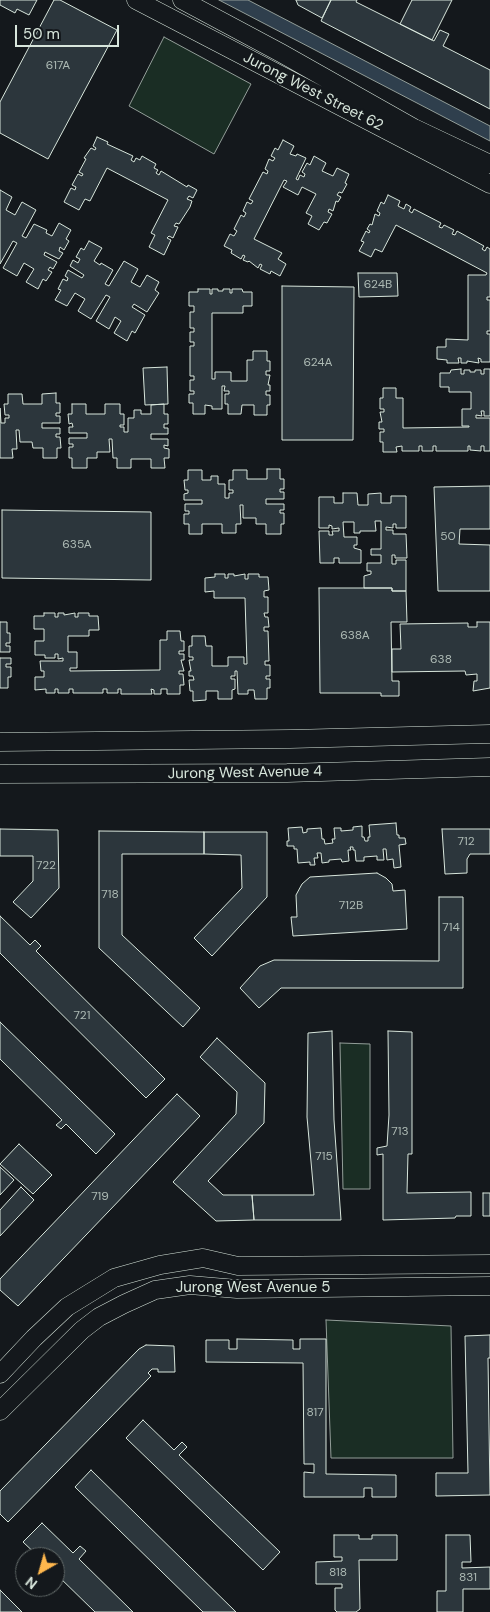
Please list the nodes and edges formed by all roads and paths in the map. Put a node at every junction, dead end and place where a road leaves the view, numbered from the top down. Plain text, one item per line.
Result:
1 (136, 0) edge
2 (182, 0) edge
3 (490, 164) edge
4 (490, 184) edge
5 (490, 734) edge
6 (0, 742) edge
7 (490, 767) edge
8 (0, 774) edge
9 (490, 1264) edge
10 (490, 1286) edge
11 (0, 1374) edge
12 (0, 1411) edge

1 - 4 street, Jurong West Street 62
2 - 3 street, Jurong West Street 62
5 - 6 street
7 - 8 street, Jurong West Avenue 4
9 - 11 street, Jurong West Avenue 5
10 - 12 street, Jurong West Avenue 5

